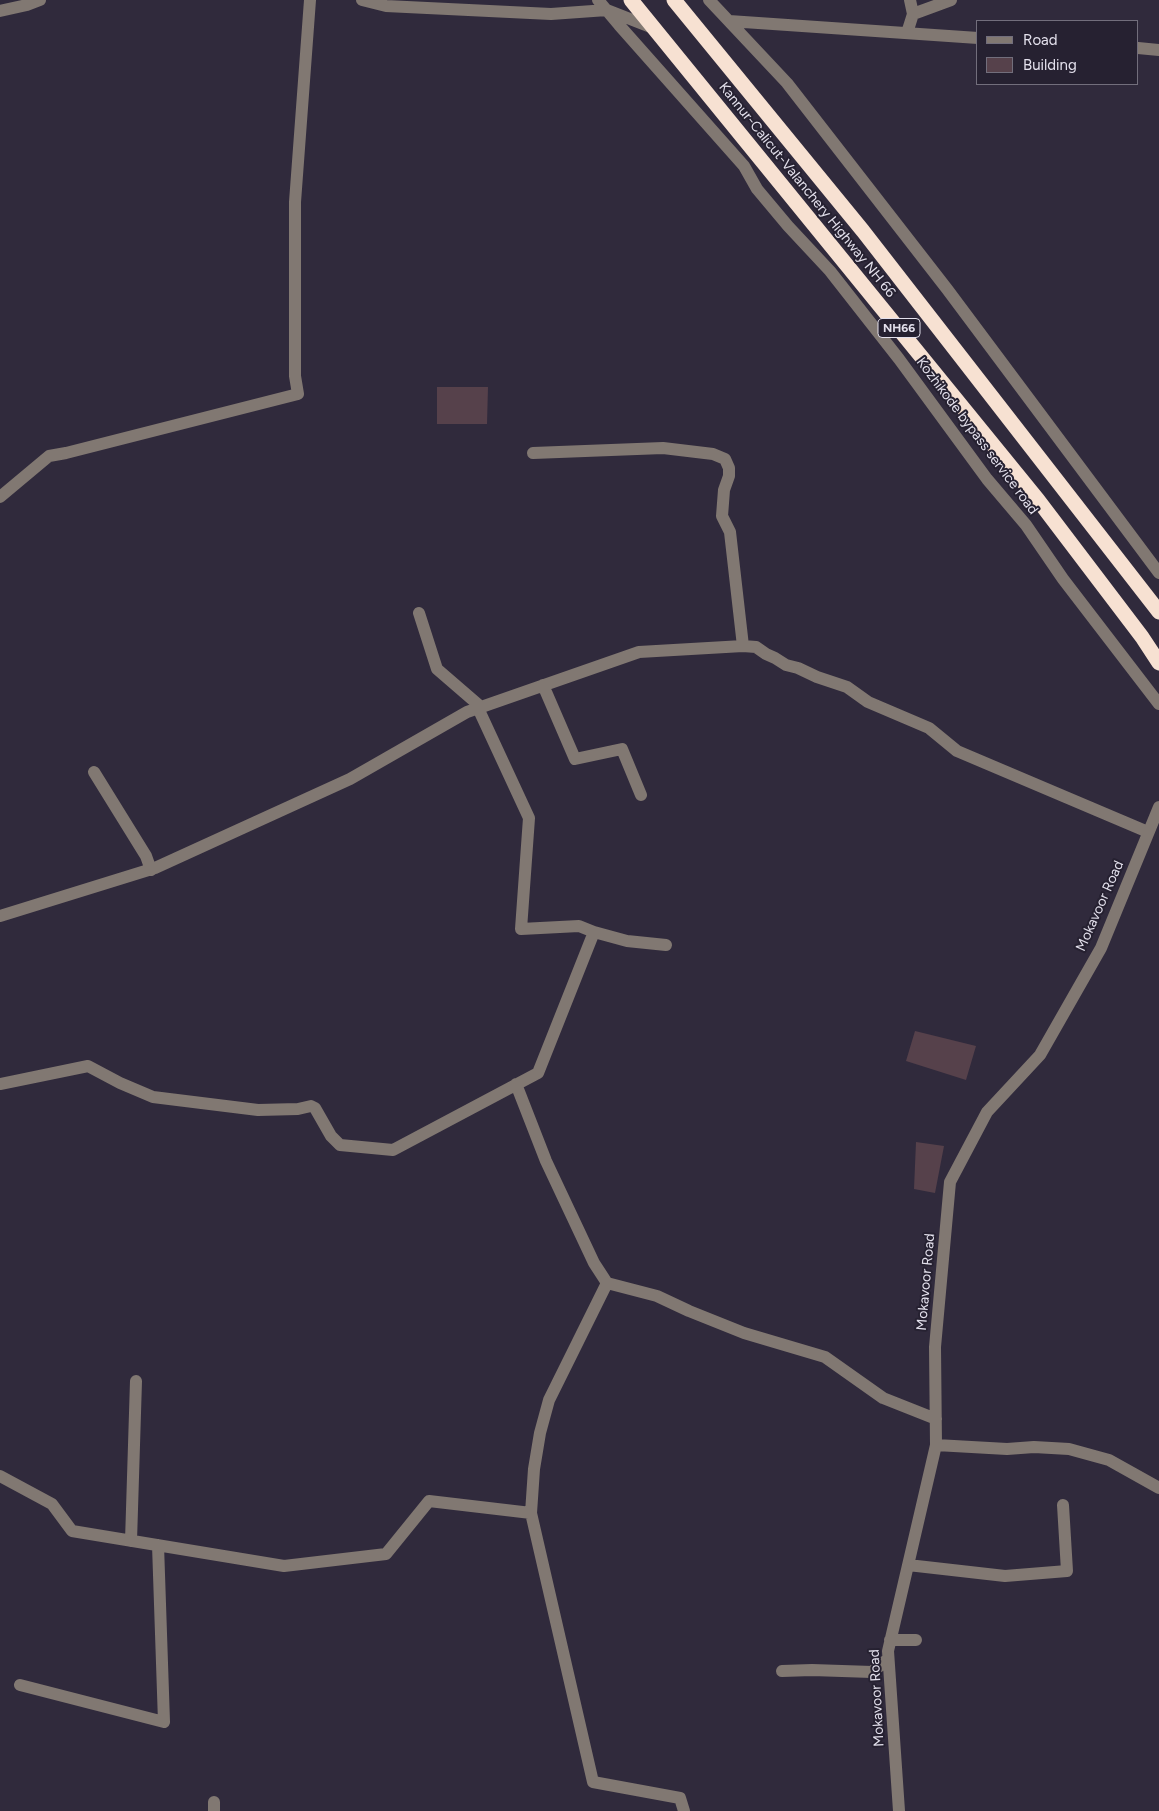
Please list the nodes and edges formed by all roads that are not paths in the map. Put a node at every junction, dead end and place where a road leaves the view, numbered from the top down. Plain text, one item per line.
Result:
1 (40, 0) edge
2 (310, 0) edge
3 (362, 0) edge
4 (598, 0) edge
5 (632, 0) edge
6 (674, 0) edge
7 (709, 0) edge
8 (910, 0) edge
9 (951, 0) edge
10 (607, 10) junction
11 (0, 11) edge
12 (913, 14) junction
13 (729, 21) junction
14 (653, 28) junction
15 (907, 33) junction
16 (976, 38) edge
17 (1139, 48) edge
18 (1159, 50) edge
19 (533, 453) dead end
20 (0, 497) edge
21 (1159, 573) edge
22 (1159, 612) edge
23 (419, 613) dead end
24 (743, 646) junction
25 (1159, 662) edge
26 (543, 685) junction
27 (1159, 704) edge
28 (479, 707) junction
29 (94, 772) dead end
30 (640, 795) dead end
31 (1159, 807) edge
32 (1148, 832) junction
33 (151, 870) junction
34 (0, 916) edge
35 (594, 932) junction
36 (666, 946) dead end
37 (0, 1084) edge
38 (516, 1084) junction
39 (607, 1283) junction
40 (136, 1381) dead end
41 (936, 1419) junction
42 (936, 1444) junction
43 (0, 1476) edge
44 (1159, 1488) edge
45 (1063, 1504) dead end
46 (530, 1513) junction
47 (131, 1541) junction
48 (158, 1545) junction
49 (908, 1565) junction
50 (890, 1640) junction
51 (916, 1640) dead end
52 (888, 1659) junction
53 (782, 1671) dead end
54 (20, 1685) dead end
55 (684, 1811) edge
56 (899, 1811) edge

1 - 11 street
2 - 20 street
3 - 10 street
4 - 10 street
5 - 14 highway, Kannur-Calicut-Valanchery Highway NH 66 / NH66
6 - 22 highway
7 - 13 street
8 - 12 street
9 - 12 street
10 - 14 street
10 - 27 street, Kozhikode bypass service road
12 - 15 street
13 - 15 street
13 - 21 street
14 - 25 highway, Kannur-Calicut-Valanchery Highway NH 66 / NH66
15 - 16 street
17 - 18 street
19 - 24 street
23 - 28 street
24 - 26 street
24 - 32 street
26 - 28 street
26 - 30 street
28 - 33 street
28 - 35 street
29 - 33 street
31 - 32 street, Mokavoor Road
32 - 41 street, Mokavoor Road
33 - 34 street
35 - 36 street
35 - 38 street
37 - 38 street
38 - 39 street
39 - 41 street
39 - 46 street
40 - 47 street
41 - 42 street, Mokavoor Road
42 - 44 street
42 - 49 street, Mokavoor Road
43 - 47 street
45 - 49 street
46 - 48 street
46 - 55 street
47 - 48 street
48 - 54 street
49 - 50 street, Mokavoor Road
50 - 51 street
50 - 52 street, Mokavoor Road
52 - 53 street
52 - 56 street, Mokavoor Road

